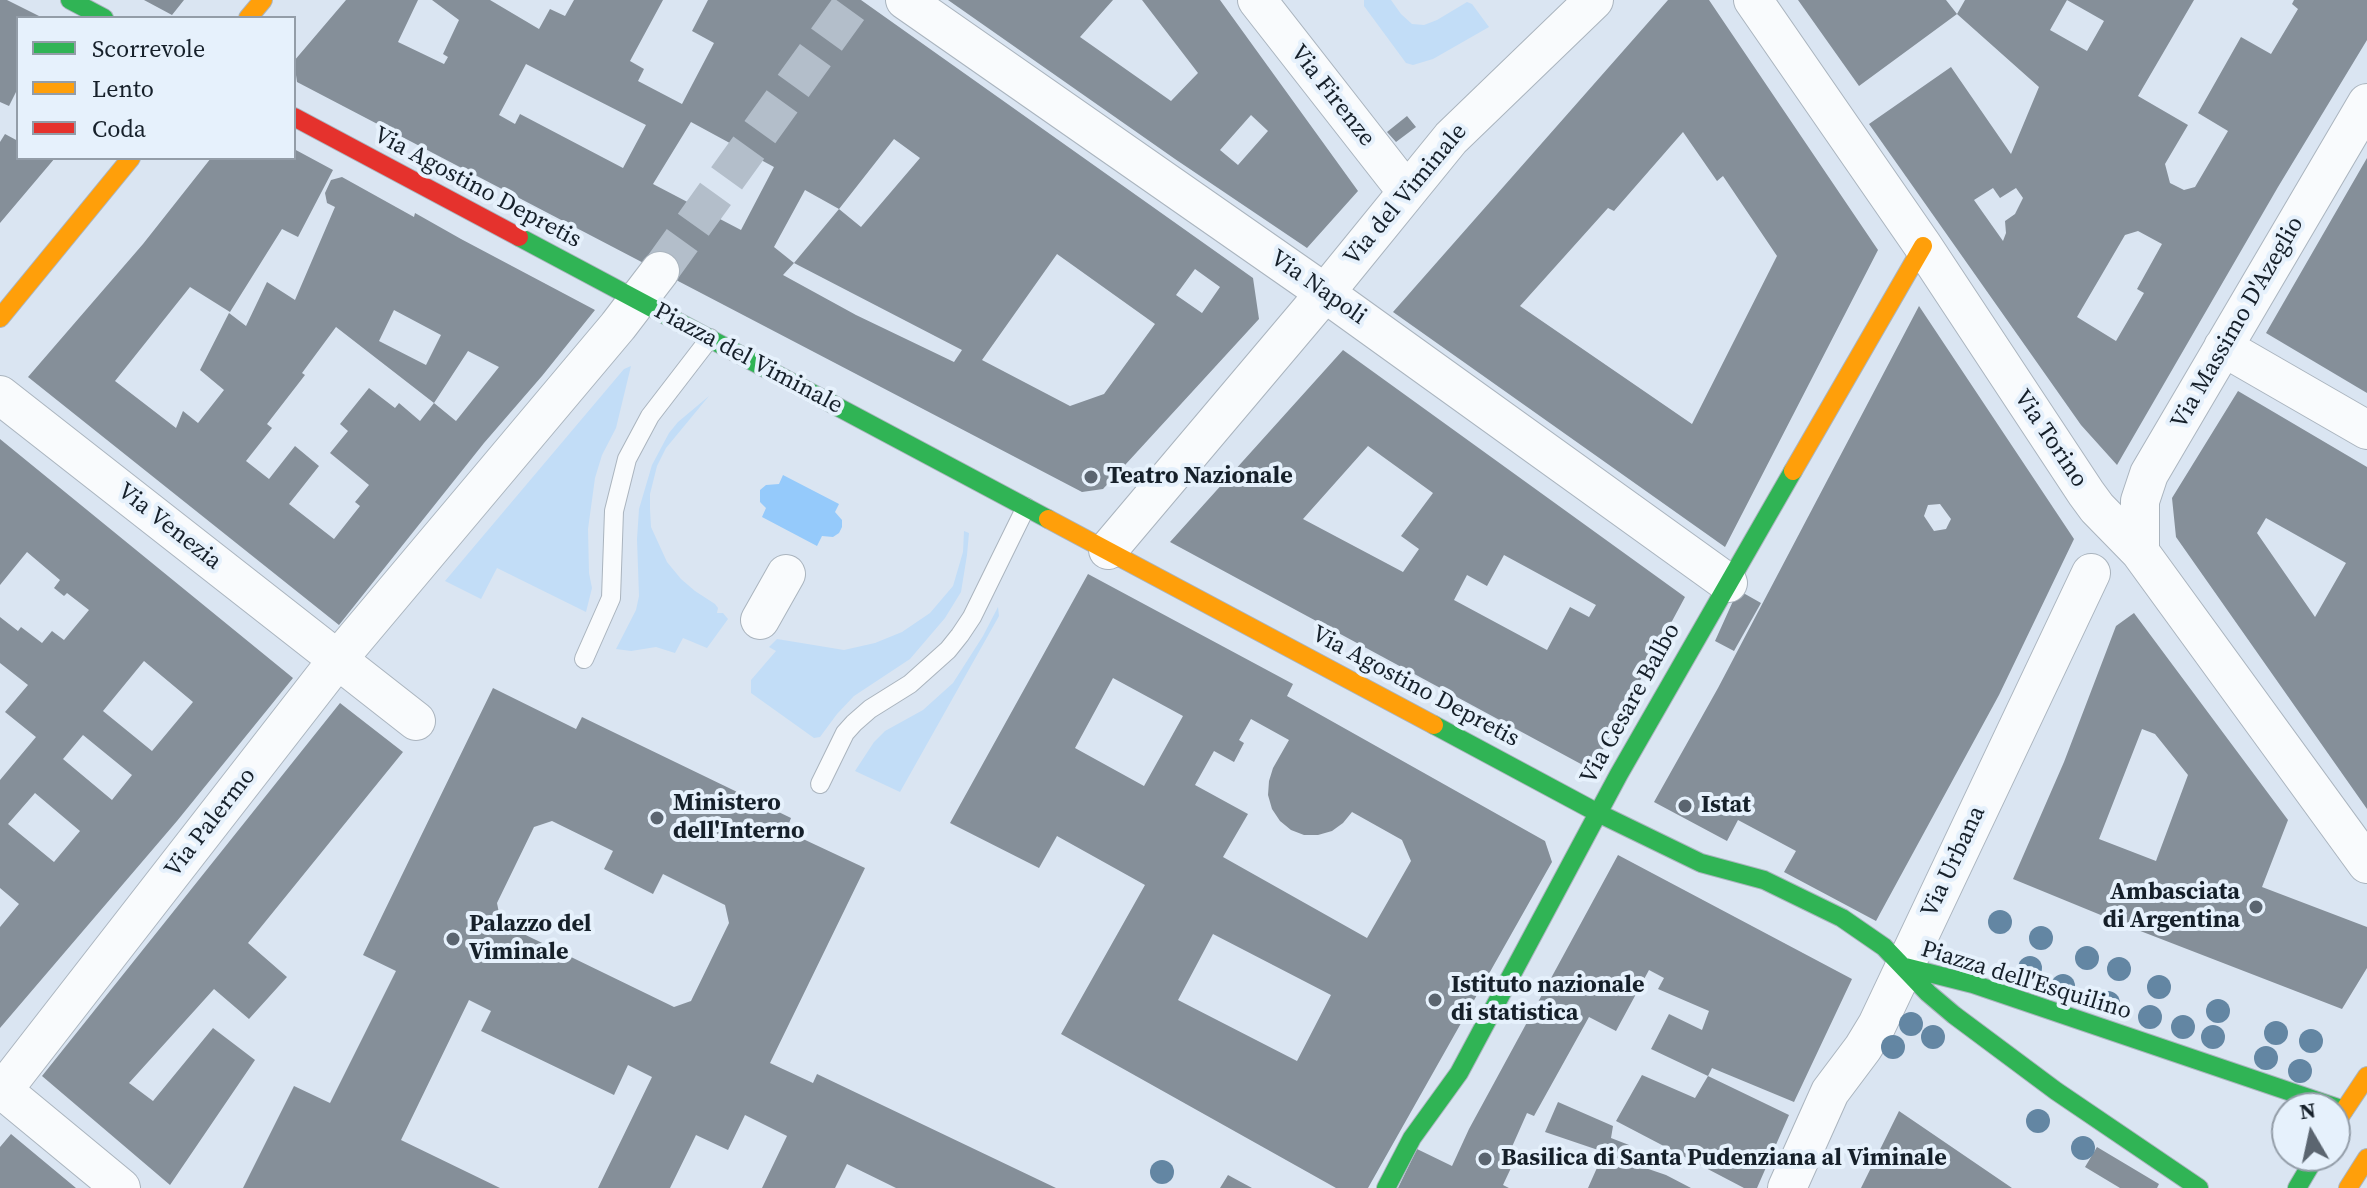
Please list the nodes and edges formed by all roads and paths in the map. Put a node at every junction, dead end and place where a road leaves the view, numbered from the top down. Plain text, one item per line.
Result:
1 (70, 0) edge
2 (263, 0) edge
3 (905, 0) edge
4 (1257, 0) edge
5 (1594, 0) edge
6 (1753, 0) edge
7 (100, 16) edge
8 (250, 16) edge
9 (2367, 103) edge
10 (296, 118) edge
11 (129, 160) edge
12 (1407, 192) junction
13 (1923, 246) junction
14 (660, 271) tunnel mouth
15 (1325, 293) junction
16 (638, 301) junction
17 (0, 318) edge
18 (710, 338) junction
19 (2223, 347) junction
20 (0, 395) edge
21 (2367, 430) edge
22 (1026, 507) junction
23 (1108, 550) junction
24 (2140, 552) junction
25 (426, 554) joint
26 (2091, 573) dead end
27 (786, 574) dead end
28 (1728, 583) junction
29 (760, 620) dead end
30 (338, 659) junction
31 (584, 659) dead end
32 (416, 721) dead end
33 (820, 784) dead end
34 (1598, 813) junction
35 (1701, 863) junction
36 (2367, 864) edge
37 (1739, 893) dead end
38 (1886, 963) junction
39 (2367, 1076) edge
40 (1, 1091) edge
41 (2271, 1092) edge
42 (2351, 1099) edge
43 (2367, 1158) edge
44 (121, 1188) edge
45 (1386, 1188) edge
46 (1787, 1188) edge
47 (2199, 1188) edge
48 (2348, 1188) edge

1 - 7 street
2 - 8 street
3 - 15 street, Via Napoli
4 - 12 street, Via Firenze
5 - 12 street, Via del Viminale
6 - 13 street, Via Torino
9 - 19 street, Via Massimo D'Azeglio
10 - 16 street, Via Agostino Depretis
11 - 17 street
12 - 15 street, Via del Viminale
13 - 24 street, Via Torino
13 - 28 street, Via Cesare Balbo
14 - 16 street
15 - 23 street, Via del Viminale
15 - 28 street, Via Napoli
16 - 18 street, Piazza del Viminale
16 - 25 street, Piazza del Viminale
18 - 22 street, Piazza del Viminale
18 - 31 lane
19 - 21 street
19 - 24 street, Via Massimo D'Azeglio
20 - 30 street, Via Venezia
22 - 23 street, Piazza del Viminale
22 - 33 lane
23 - 34 street, Via Agostino Depretis
24 - 36 street, Via Torino
25 - 30 street, Via Palermo
26 - 38 street, Via Urbana
27 - 29 street
28 - 34 street, Via Cesare Balbo
30 - 32 street, Via Venezia
30 - 40 street, Via Palermo
34 - 35 street, Via Agostino Depretis
34 - 45 street, Via Cesare Balbo
35 - 37 street, Via Agostino Depretis
35 - 38 street, Via Agostino Depretis
38 - 41 street, Piazza dell'Esquilino
38 - 46 street, Via Urbana
38 - 47 street, Piazza dell'Esquilino
39 - 42 street, Piazza dell'Esquilino
40 - 44 street
43 - 48 street

